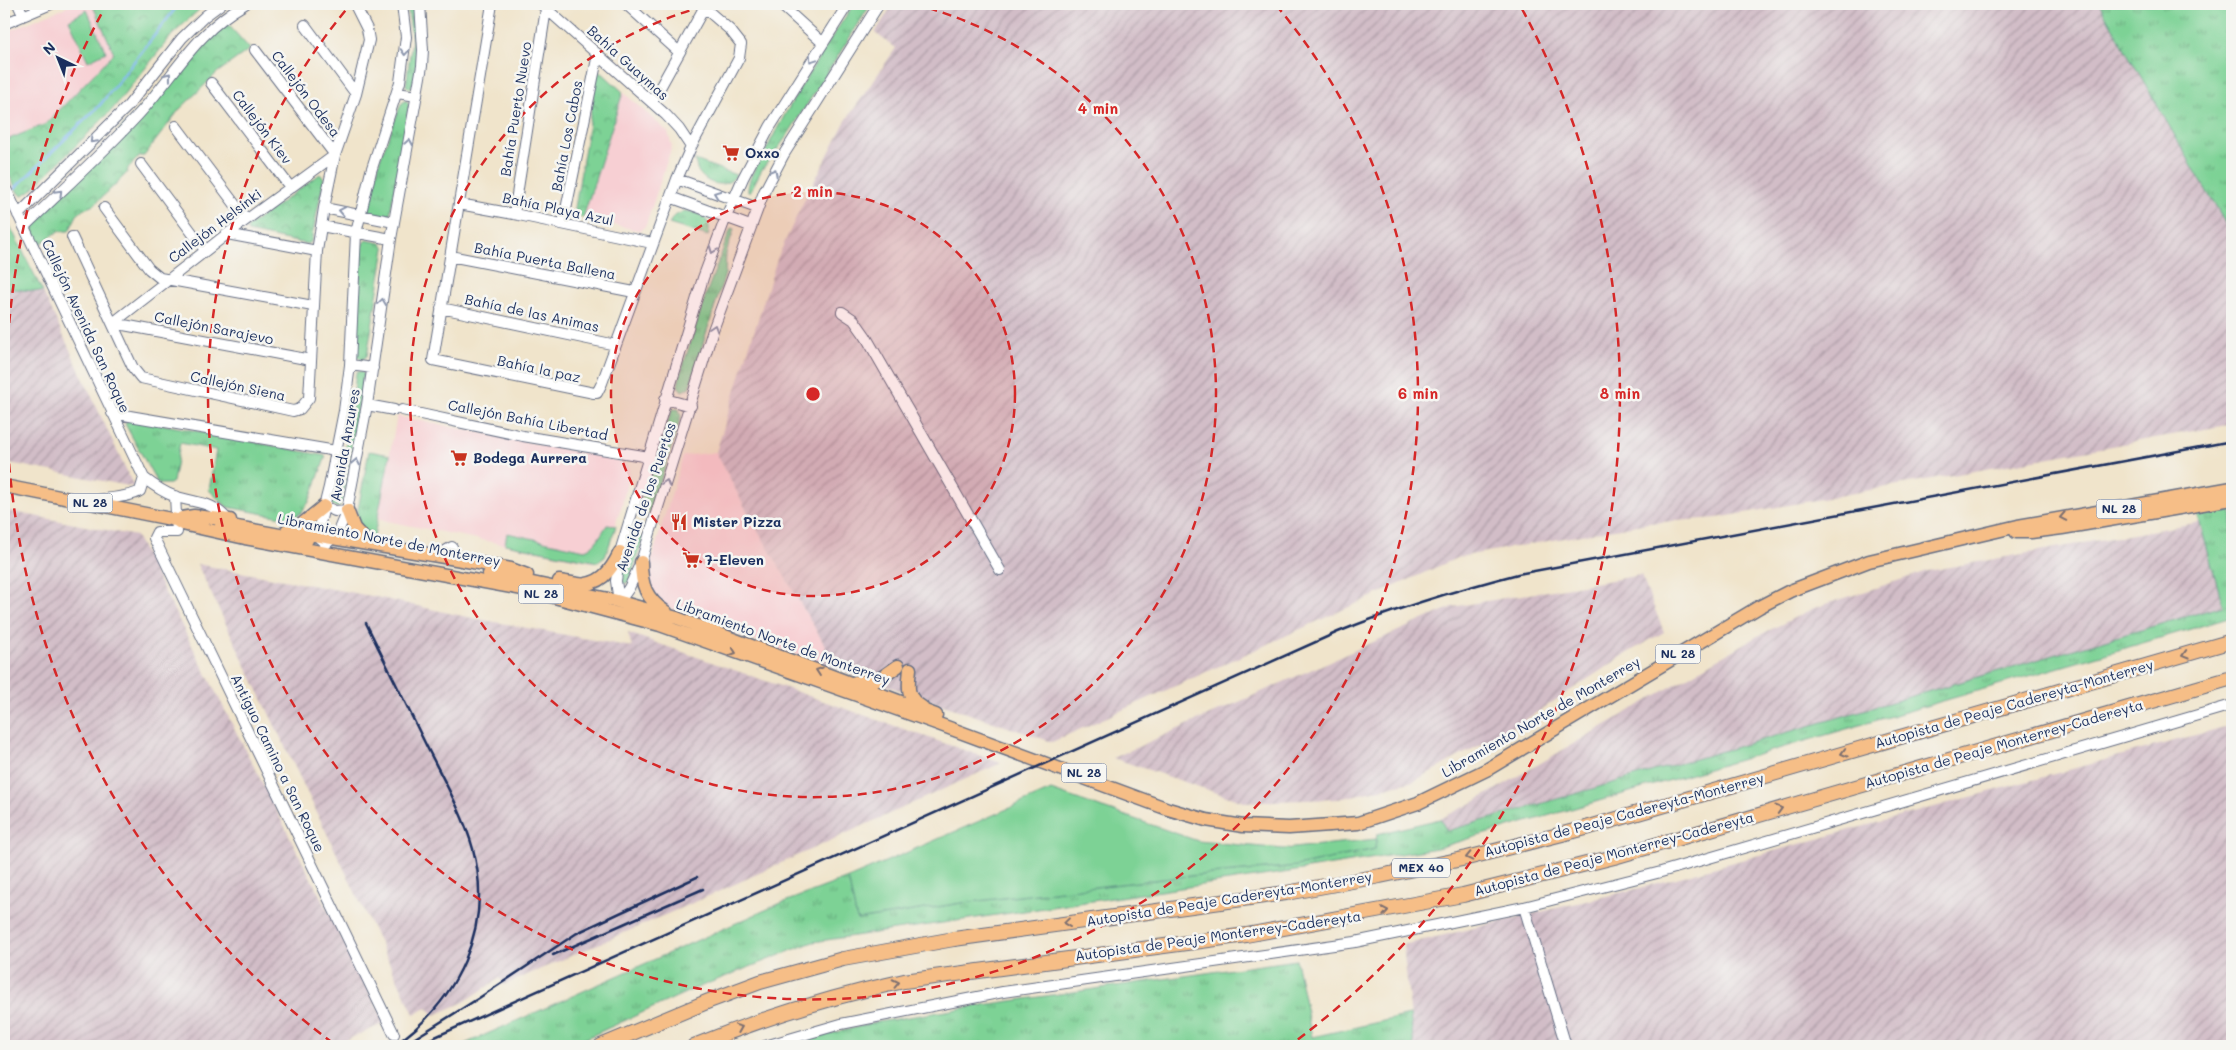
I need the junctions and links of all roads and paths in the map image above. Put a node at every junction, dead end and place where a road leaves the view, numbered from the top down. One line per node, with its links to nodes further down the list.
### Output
1 (18, 4): 15 (street)
2 (51, 4): 15 (street)
3 (221, 4): 27 (street)
4 (402, 4): 23 (street, Avenida Anzures, one-way to 23)
5 (420, 4): 25 (street, Avenida Anzures)
6 (492, 4): 38 (street, Bahía la paz)
7 (626, 4): 20 (street)
8 (780, 4): 18 (street)
9 (848, 4): 18 (street, Avenida de los Puertos)
10 (880, 4): 41 (street, Avenida de los Puertos, one-way to 10)
11 (240, 5): 28 (street, one-way to 11)
12 (355, 5): 24 (street, Callejón Siena)
13 (544, 6): 21 (street, Bahía Guaymas); 42 (street, Bahía Puerto Nuevo)
14 (702, 6): 20 (street); 30 (street, Bahía la paz)
15 (23, 15): 16 (street)
16 (4, 24)
17 (305, 26): 24 (street)
18 (823, 42): 37 (street, Avenida de los Puertos, one-way to 37)
19 (255, 50): 31 (street, Callejón Odesa)
20 (679, 52): 26 (street)
21 (598, 54): 26 (street, Bahía Guaymas); 48 (street, Bahía Los Cabos)
22 (211, 84): 35 (street, Callejón Kiev)
23 (397, 93): 25 (street); 44 (street, Avenida Anzures)
24 (356, 94): 31 (street, Callejón Siena)
25 (417, 96): 47 (street, Avenida Anzures, one-way to 25)
26 (652, 102): 30 (street, Bahía Guaymas)
27 (128, 106): 28 (street); 43 (street, one-way to 43)
28 (138, 114): 51 (street, one-way to 28)
29 (176, 126): 46 (street)
30 (691, 147): 33 (street, Bahía la paz)
31 (335, 155): 35 (street, Callejón Helsinki); 40 (street, Callejón Siena)
32 (141, 164): 57 (street)
33 (677, 179): 36 (street, Bahía la paz); 37 (street, one-way to 33)
34 (4, 186): 43 (street, Callejón Avenida San Roque)
35 (290, 187): 46 (street, Callejón Helsinki)
36 (670, 197): 45 (street); 56 (street, Bahía la paz)
37 (733, 200): 41 (street); 45 (street, Avenida de los Puertos)
38 (459, 204): 42 (street, Bahía Playa Azul); 59 (street, Bahía la paz)
39 (104, 208): 60 (street)
40 (324, 208): 44 (street, one-way to 40); 49 (street, Callejón Siena)
41 (757, 208): 50 (street, Avenida de los Puertos)
42 (514, 214): 48 (street, Bahía Playa Azul)
43 (18, 215): 51 (street, Callejón Avenida San Roque)
44 (360, 215): 47 (street); 52 (street, Avenida Anzures)
45 (726, 217): 50 (street); 70 (street, Avenida de los Puertos, one-way to 70)
46 (246, 219): 53 (street, Callejón Helsinki)
47 (394, 222): 55 (street, Avenida Anzures)
48 (564, 224): 56 (street, Bahía Playa Azul)
49 (321, 226): 52 (street); 58 (street, Callejón Siena)
50 (750, 226): 72 (street, Avenida de los Puertos, one-way to 50)
51 (24, 227): 73 (street, Callejón Avenida San Roque)
52 (356, 233): 55 (street); 68 (street, Avenida Anzures)
53 (226, 234): 57 (street, Callejón Helsinki); 58 (street)
54 (72, 237): 65 (street, Callejón Siena)
55 (391, 239): 69 (street, Avenida Anzures, one-way to 55)
56 (652, 243): 61 (street, Bahía la paz)
57 (205, 250): 60 (street, Callejón Helsinki)
58 (317, 252): 62 (street, Callejón Siena)
59 (450, 256): 61 (street, Bahía Puerta Ballena); 63 (street, Bahía la paz)
60 (166, 280): 62 (street); 65 (street, Callejón Helsinki)
61 (634, 292): 66 (street, Bahía la paz)
62 (313, 306): 67 (street, Callejón Siena)
63 (441, 308): 66 (street, Bahía de las Animas); 66 (street, Bahía la paz)
64 (842, 312): 97 (street)
65 (113, 323): 67 (street, Callejón Sarajevo); 67 (street, Callejón Siena)
66 (616, 345)
67 (311, 360)
68 (350, 366): 69 (street); 74 (street, Avenida Anzures)
69 (373, 368): 71 (street, Avenida Anzures)
70 (665, 400): 72 (street); 75 (street, Avenida de los Puertos)
71 (367, 405): 75 (street, Callejón Bahía Libertad); 84 (street, Avenida Anzures, one-way to 71)
72 (691, 406): 94 (street, Avenida de los Puertos, one-way to 72)
73 (112, 413): 74 (street); 76 (street, Callejón Avenida San Roque)
74 (336, 451): 83 (street, Avenida Anzures)
75 (649, 457): 93 (street, Avenida de los Puertos)
76 (144, 478): 79 (street); 82 (street)
77 (4, 486): 82 (main road, Libramiento Norte de Monterrey / NL 28)
78 (2232, 488): 81 (main road, Libramiento Norte de Monterrey / NL 28)
79 (175, 496): 85 (street); 86 (street)
80 (2232, 497): 81 (main road); 87 (main road, Libramiento Norte de Monterrey / NL 28)
81 (2161, 501): 87 (main road); 89 (main road, Libramiento Norte de Monterrey / NL 28, one-way to 89)
82 (85, 502): 85 (main road, Libramiento Norte de Monterrey / NL 28)
83 (324, 506): 84 (street); 88 (main road); 91 (street, Avenida Anzures)
84 (347, 510): 91 (street, Avenida Anzures); 92 (main road)
85 (179, 519): 86 (main road); 90 (main road, Libramiento Norte de Monterrey / NL 28); 91 (main road, Libramiento Norte de Monterrey / NL 28); 110 (street, Antiguo Camino a San Roque)
86 (228, 520): 88 (main road)
87 (2086, 524): 89 (main road, Libramiento Norte de Monterrey / NL 28)
88 (286, 530): 91 (main road)
89 (2006, 530): 108 (main road, Libramiento Norte de Monterrey / NL 28)
90 (245, 538): 91 (main road); 95 (main road, Libramiento Norte de Monterrey / NL 28)
91 (326, 539): 92 (main road); 95 (main road); 98 (main road, Libramiento Norte de Monterrey / NL 28)
92 (368, 543): 96 (main road)
93 (620, 552): 99 (main road); 100 (street, Avenida de los Puertos)
94 (641, 562): 100 (street, Avenida de los Puertos); 101 (main road)
95 (400, 565): 98 (main road, Libramiento Norte de Monterrey / NL 28)
96 (490, 565): 98 (main road); 99 (main road)
97 (1000, 570)
98 (526, 584): 99 (main road); 100 (main road); 103 (main road, Libramiento Norte de Monterrey / NL 28)
99 (584, 584)
100 (620, 602): 101 (main road, Libramiento Norte de Monterrey / NL 28); 103 (main road)
101 (677, 618): 105 (main road, Libramiento Norte de Monterrey / NL 28, one-way to 101)
102 (2232, 641): 111 (highway, Autopista de Peaje Cadereyta-Monterrey / MEX 40, one-way to 111)
103 (715, 646): 108 (main road, Libramiento Norte de Monterrey / NL 28, one-way to 108)
104 (2232, 678): 112 (highway, Autopista de Peaje Monterrey-Cadereyta / MEX 40, one-way to 104)
105 (847, 681): 107 (main road, Libramiento Norte de Monterrey / NL 28); 107 (main road)
106 (2232, 705): 109 (street)
107 (932, 713): 108 (main road, Libramiento Norte de Monterrey / NL 28)
108 (1366, 819)
109 (1524, 907): 113 (street); 114 (street)
110 (394, 1034)
111 (601, 1046)
112 (694, 1046)
113 (765, 1046)
114 (1566, 1046)

